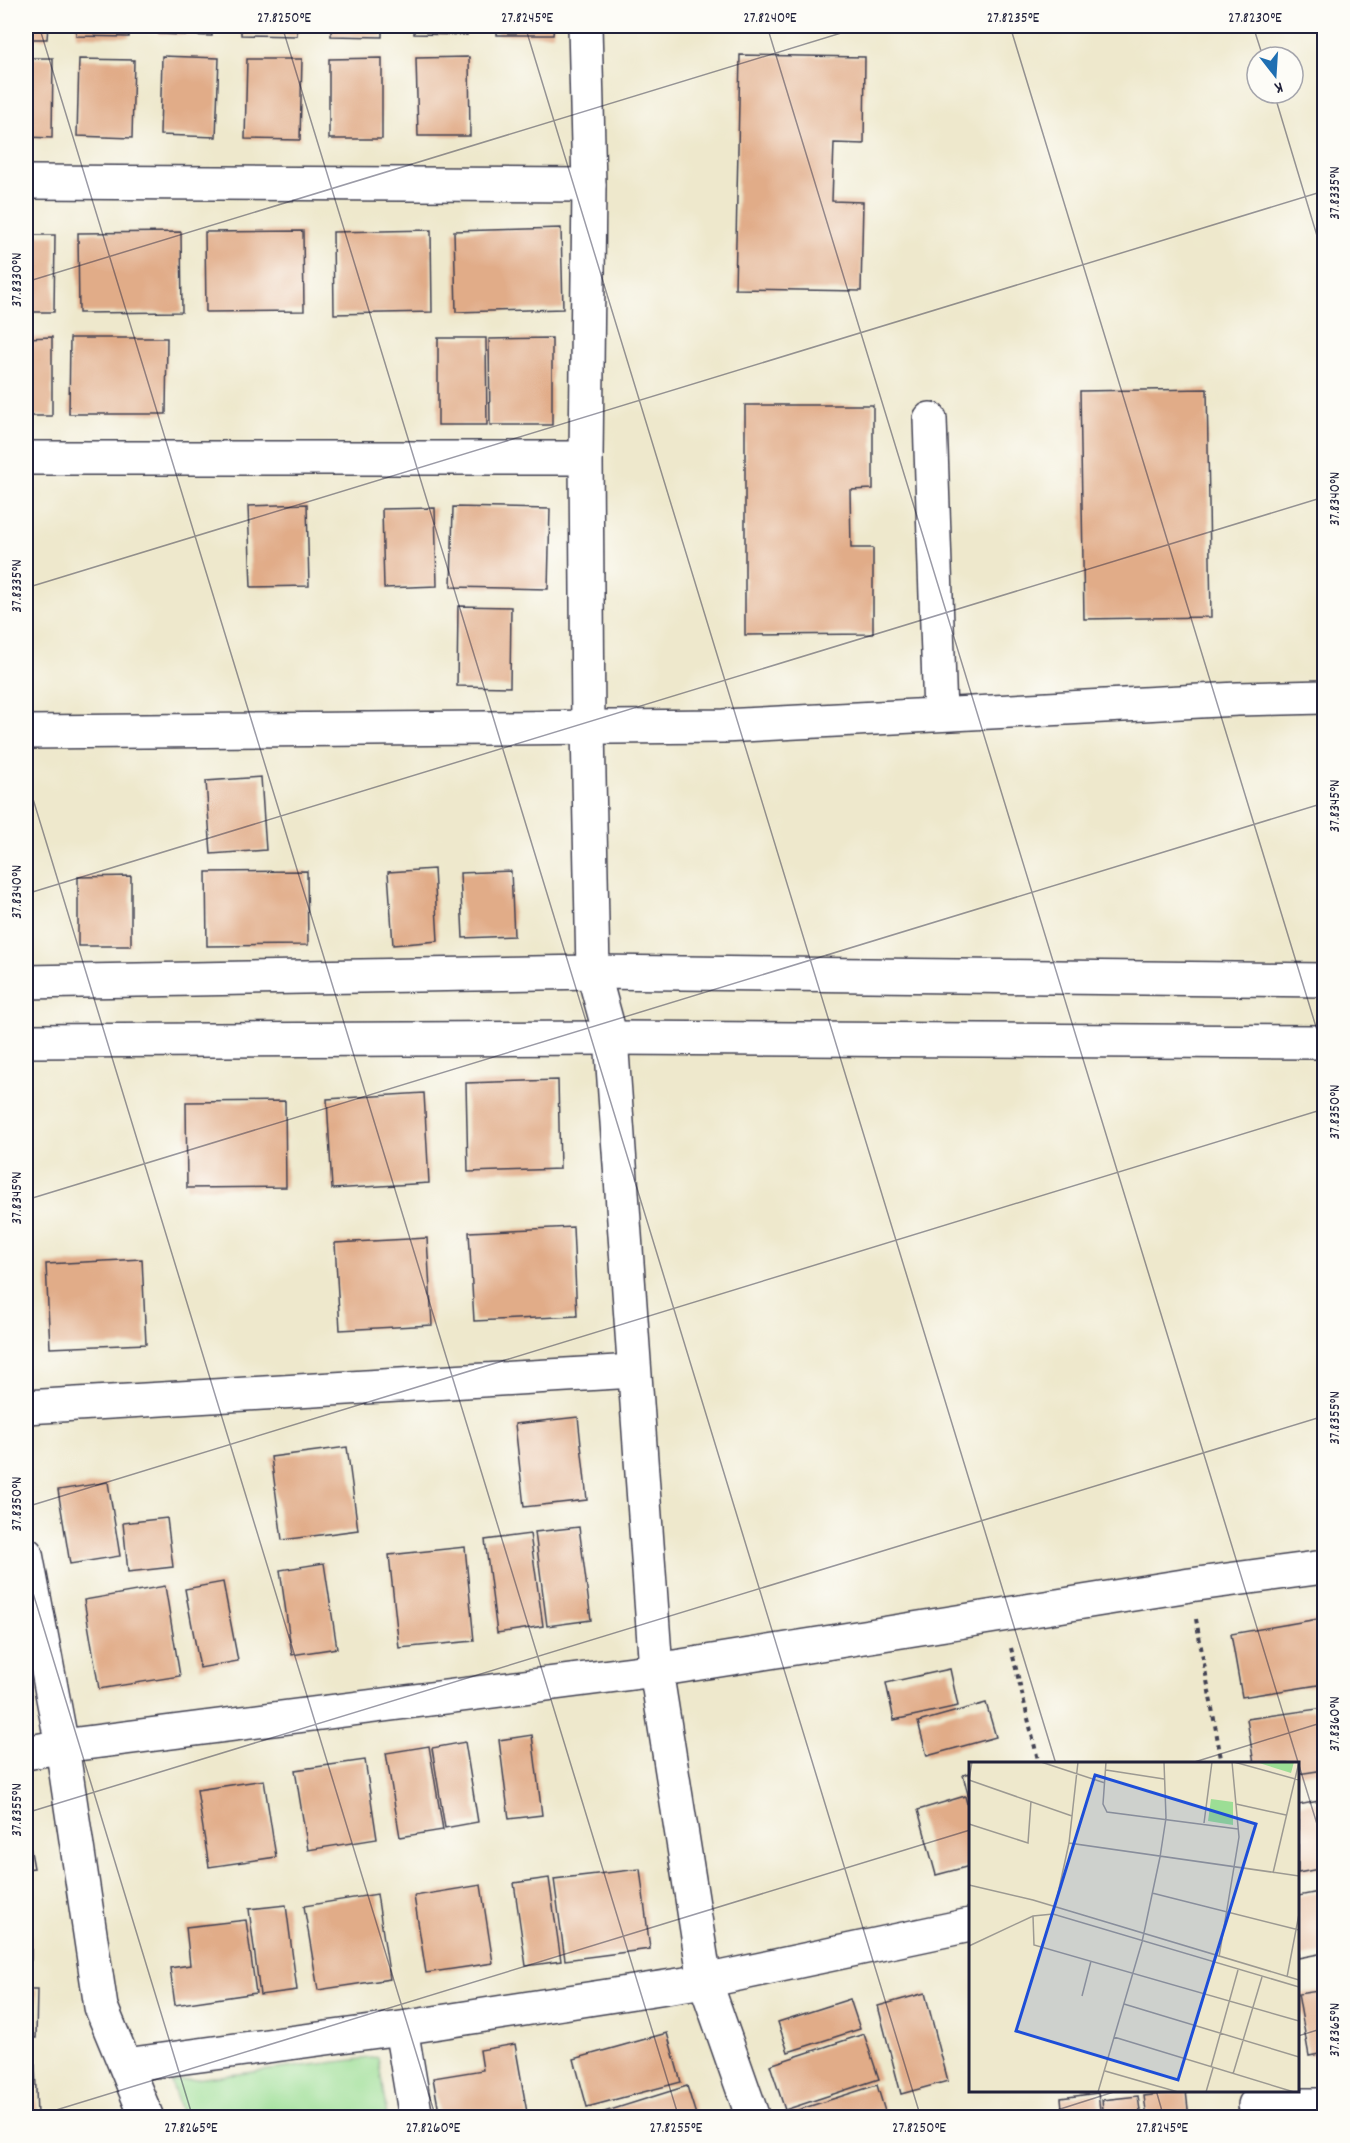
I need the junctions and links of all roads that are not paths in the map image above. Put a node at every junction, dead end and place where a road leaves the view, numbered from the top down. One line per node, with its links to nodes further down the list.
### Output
1 (585, 26): 3 (street)
2 (26, 182): 3 (street)
3 (589, 185): 6 (street)
4 (930, 419): 8 (street)
5 (26, 458): 6 (street)
6 (586, 458): 9 (street)
7 (1324, 697): 8 (street)
8 (940, 714): 9 (street)
9 (588, 728): 10 (street); 11 (street)
10 (26, 732)
11 (593, 972): 12 (street); 13 (street); 14 (street)
12 (1324, 980)
13 (26, 982)
14 (611, 1038): 15 (street); 16 (street); 17 (street)
15 (26, 1041)
16 (1324, 1042)
17 (634, 1371): 18 (street); 21 (street)
18 (26, 1407)
19 (26, 1554): 22 (street)
20 (1324, 1567): 21 (street)
21 (656, 1670): 22 (street); 25 (street)
22 (62, 1746): 23 (street); 27 (street)
23 (26, 1753)
24 (969, 1925): 25 (street)
25 (705, 1981): 26 (street); 32 (street)
26 (401, 2028): 27 (street); 31 (street)
27 (125, 2065): 30 (street)
28 (1255, 2104): 29 (street)
29 (1324, 2105)
30 (147, 2118)
31 (416, 2118)
32 (753, 2118)

